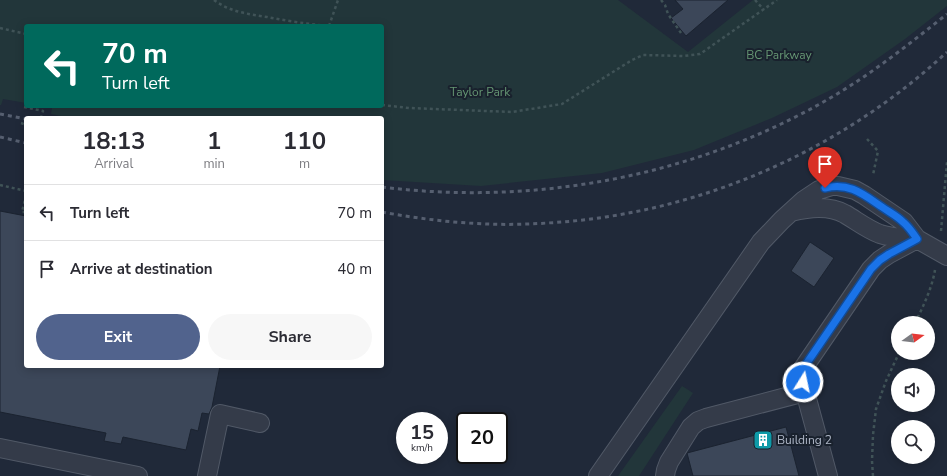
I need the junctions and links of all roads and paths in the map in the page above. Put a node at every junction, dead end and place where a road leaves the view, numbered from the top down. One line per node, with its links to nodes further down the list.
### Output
1 (214, 0): 6 (path)
2 (338, 0): 9 (path)
3 (661, 0): 11 (path)
4 (755, 0): 7 (path)
5 (777, 0): 7 (path)
6 (218, 1): 8 (path)
7 (764, 10): 13 (path)
8 (310, 24)
9 (330, 24)
10 (0, 28): 12 (path)
11 (681, 33)
12 (24, 34)
13 (384, 105)
14 (29, 108): 15 (path)
15 (42, 116)
16 (21, 123): 17 (path)
17 (24, 124)
18 (867, 139): 19 (path)
19 (873, 175)
20 (0, 185): 21 (path)
21 (24, 190)
22 (24, 204): 23 (path)
23 (24, 212)
24 (790, 212): 25 (lane); 25 (lane); 33 (lane)
25 (917, 239): 26 (lane); 28 (lane)
26 (947, 256)
27 (896, 360): 36 (path)
28 (805, 392): 34 (lane); 35 (lane)
29 (260, 423): 32 (lane)
30 (0, 448): 31 (lane)
31 (138, 476)
32 (207, 476)
33 (598, 476)
34 (665, 476)
35 (828, 476)
36 (873, 476)

